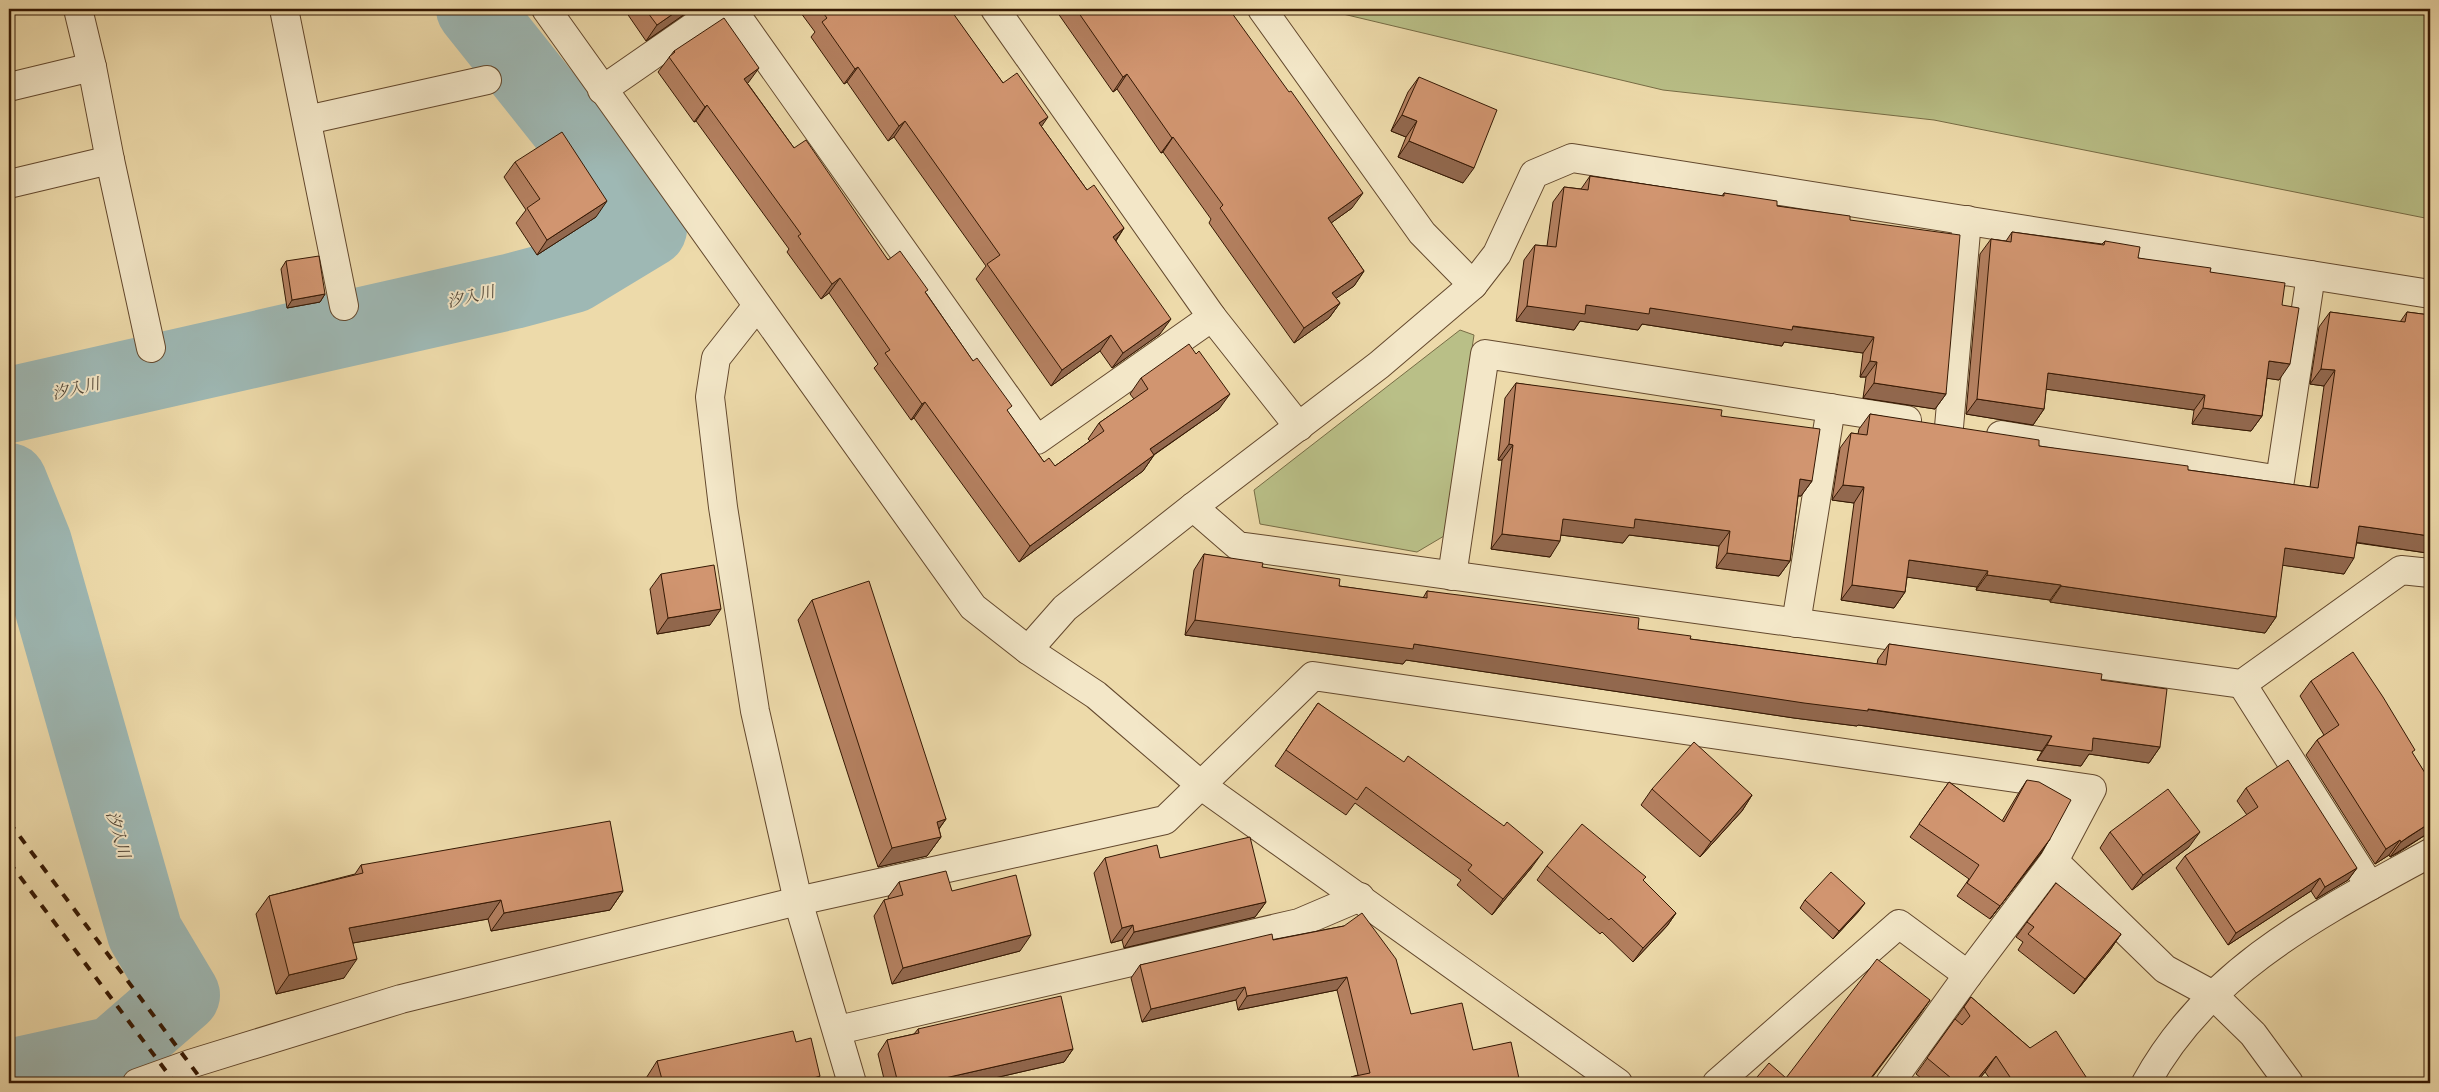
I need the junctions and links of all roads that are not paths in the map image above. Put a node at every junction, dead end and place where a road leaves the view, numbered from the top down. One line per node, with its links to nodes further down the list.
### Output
1 (78, 9): 8 (street)
2 (284, 9): 12 (street)
3 (546, 9): 11 (street)
4 (720, 9): 11 (street)
5 (732, 9): 21 (street)
6 (995, 9): 21 (street)
7 (1262, 9): 17 (street)
8 (92, 67): 10 (street); 13 (street)
9 (487, 80): 12 (street)
10 (9, 87)
11 (602, 90): 20 (street)
12 (308, 120): 19 (street)
13 (110, 160): 14 (street); 22 (street)
14 (9, 184)
15 (1967, 220): 16 (street); 17 (street); 25 (street)
16 (2311, 275): 18 (street); 25 (street)
17 (1473, 286): 24 (street)
18 (2430, 294)
19 (344, 306)
20 (757, 306): 30 (street); 37 (street)
21 (1212, 317): 24 (street)
22 (151, 348)
23 (1831, 408): 25 (street); 28 (street); 29 (street)
24 (1299, 427): 26 (street)
25 (1948, 427)
26 (1193, 507): 28 (street); 30 (street)
27 (2430, 573): 31 (street)
28 (1452, 576): 29 (street)
29 (1796, 623): 31 (street)
30 (1028, 650): 32 (street)
31 (2242, 684): 35 (street)
32 (1202, 786): 34 (street); 36 (street); 37 (street)
33 (2430, 853): 35 (street)
34 (2054, 862): 38 (street); 39 (street)
35 (2370, 886): 39 (street)
36 (1360, 897): 40 (street); 41 (street)
37 (798, 901): 40 (street); 42 (street)
38 (1968, 974): 44 (street); 45 (street)
39 (2213, 995): 46 (street); 47 (street)
40 (838, 1030): 43 (street)
41 (1610, 1082)
42 (137, 1083)
43 (852, 1083)
44 (1717, 1083)
45 (1890, 1083)
46 (2146, 1083)
47 (2289, 1083)

